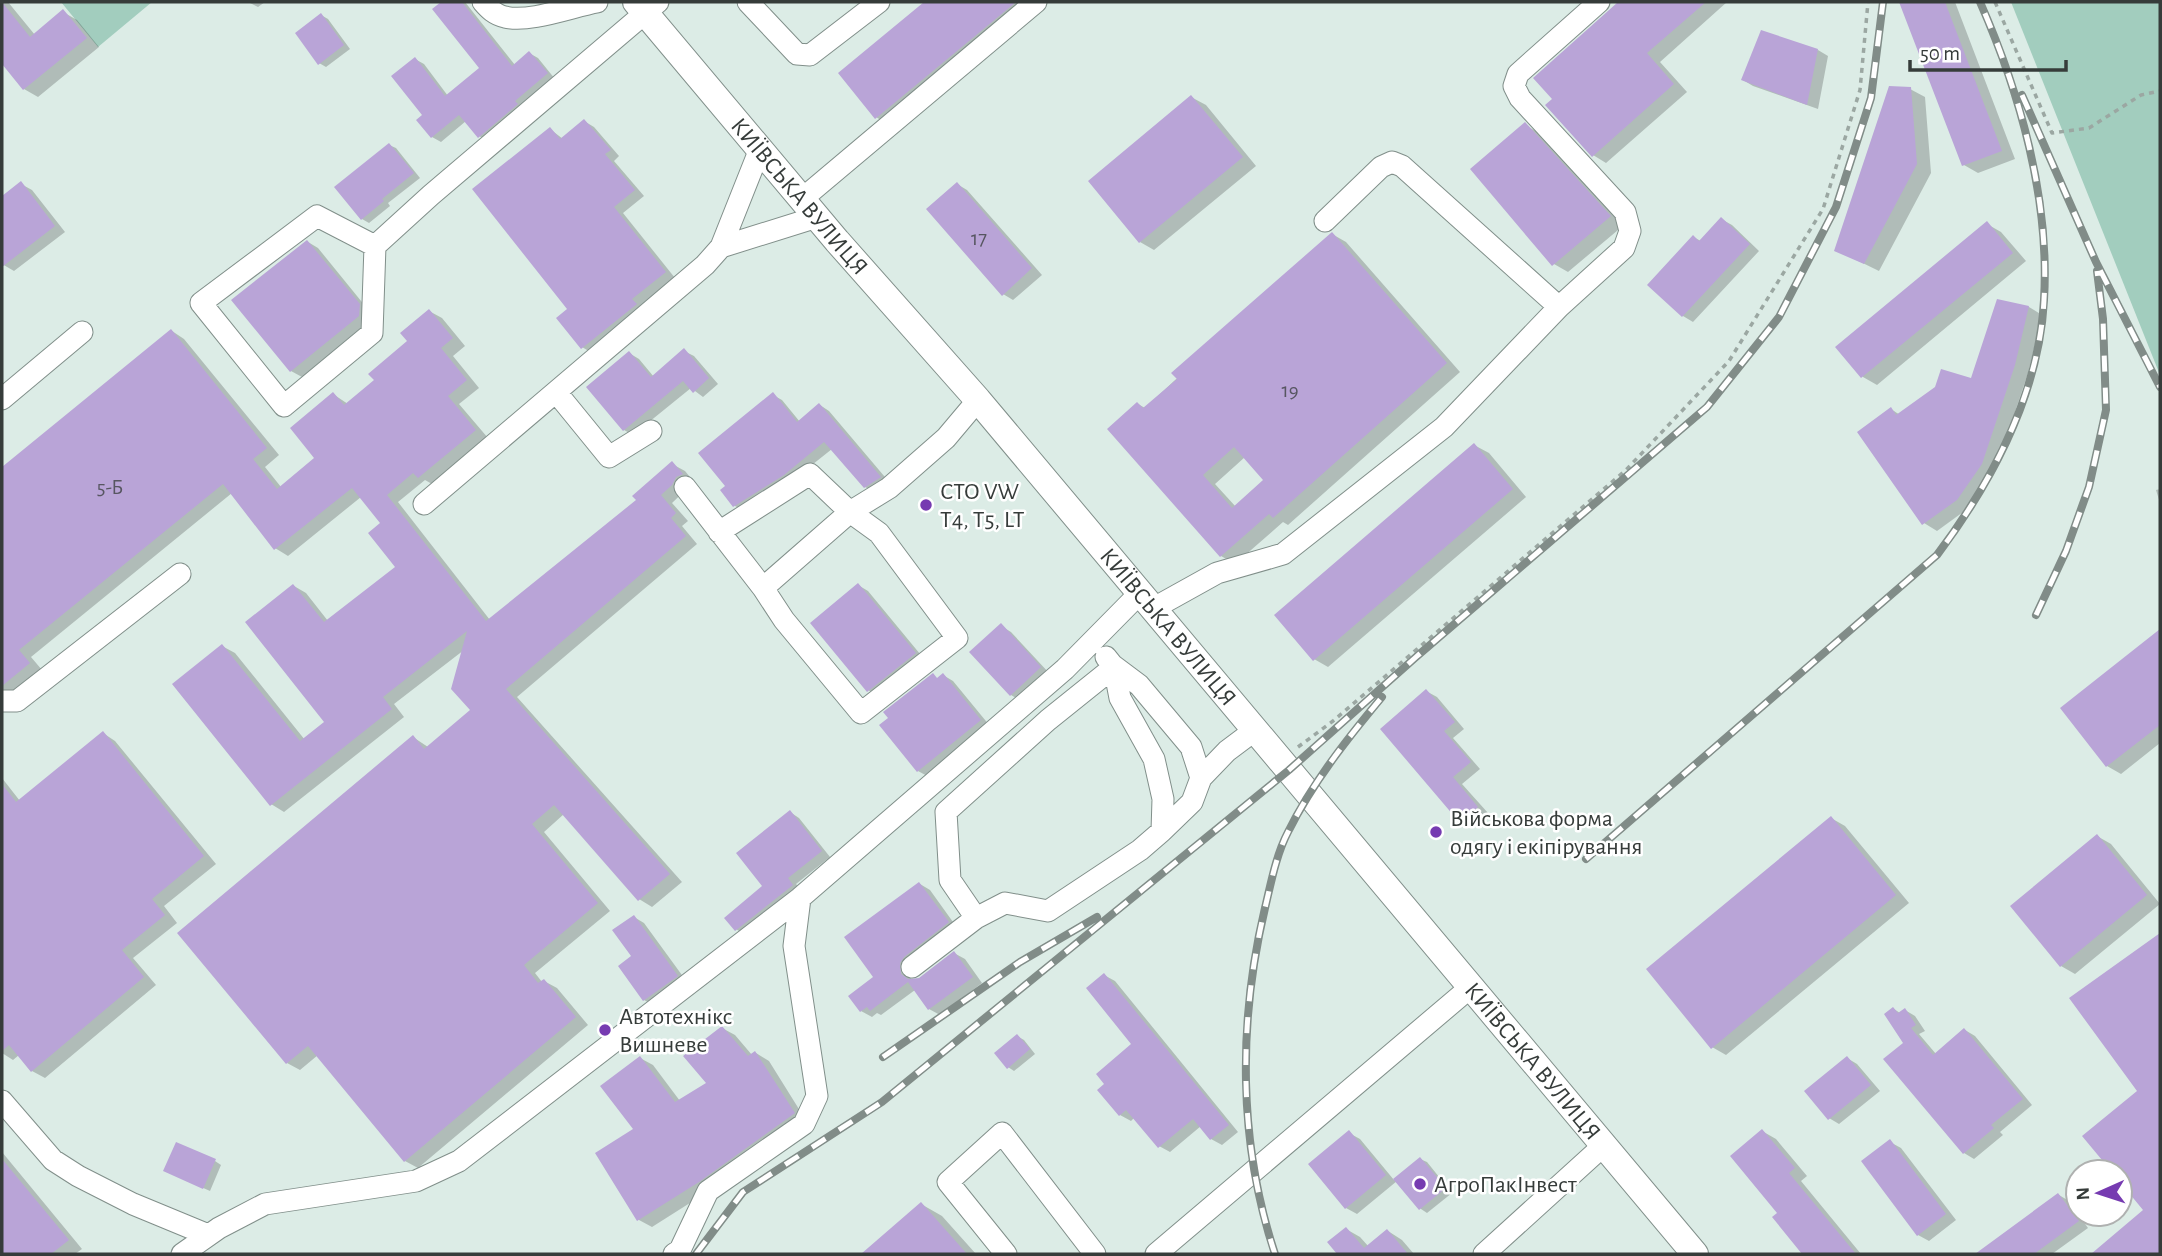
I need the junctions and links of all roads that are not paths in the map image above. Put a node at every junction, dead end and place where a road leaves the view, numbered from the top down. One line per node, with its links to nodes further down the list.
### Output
1 (483, 2): 2 (lane)
2 (597, 2)
3 (748, 2): 4 (lane)
4 (879, 2)
5 (1036, 2): 9 (lane)
6 (1599, 2): 13 (lane)
7 (647, 6): 8 (main road, КИЇВСЬКА ВУЛИЦЯ); 11 (lane)
8 (760, 149): 9 (main road, КИЇВСЬКА ВУЛИЦЯ); 12 (lane)
9 (809, 208): 12 (lane); 17 (main road, КИЇВСЬКА ВУЛИЦЯ)
10 (1325, 221): 13 (lane)
11 (375, 246): 11 (lane)
12 (721, 247): 15 (lane)
13 (1559, 307): 25 (lane)
14 (82, 332): 16 (lane)
15 (556, 392): 18 (lane); 20 (lane)
16 (2, 399)
17 (978, 400): 21 (lane); 25 (main road, КИЇВСЬКА ВУЛИЦЯ)
18 (651, 431)
19 (685, 487): 22 (lane)
20 (424, 504)
21 (850, 512): 22 (lane); 24 (lane); 24 (lane)
22 (719, 532): 24 (lane)
23 (180, 575): 28 (lane)
24 (763, 588)
25 (1147, 600): 26 (lane); 29 (main road, КИЇВСЬКА ВУЛИЦЯ)
26 (1096, 638): 27 (lane); 32 (lane)
27 (1114, 667): 30 (lane); 31 (lane); 33 (lane)
28 (2, 701)
29 (1255, 730): 30 (lane); 35 (main road, КИЇВСЬКА ВУЛИЦЯ)
30 (1201, 778): 31 (lane)
31 (1162, 831): 33 (lane)
32 (800, 898): 38 (lane); 40 (lane)
33 (976, 918): 34 (lane)
34 (912, 967)
35 (1472, 986): 37 (main road, КИЇВСЬКА ВУЛИЦЯ); 43 (lane)
36 (2, 1101): 38 (lane)
37 (1604, 1146): 44 (lane); 45 (main road, КИЇВСЬКА ВУЛИЦЯ)
38 (208, 1235): 39 (lane)
39 (182, 1254)
40 (674, 1254)
41 (1006, 1254): 42 (lane)
42 (1096, 1254)
43 (1156, 1254)
44 (1483, 1254)
45 (1695, 1254)

